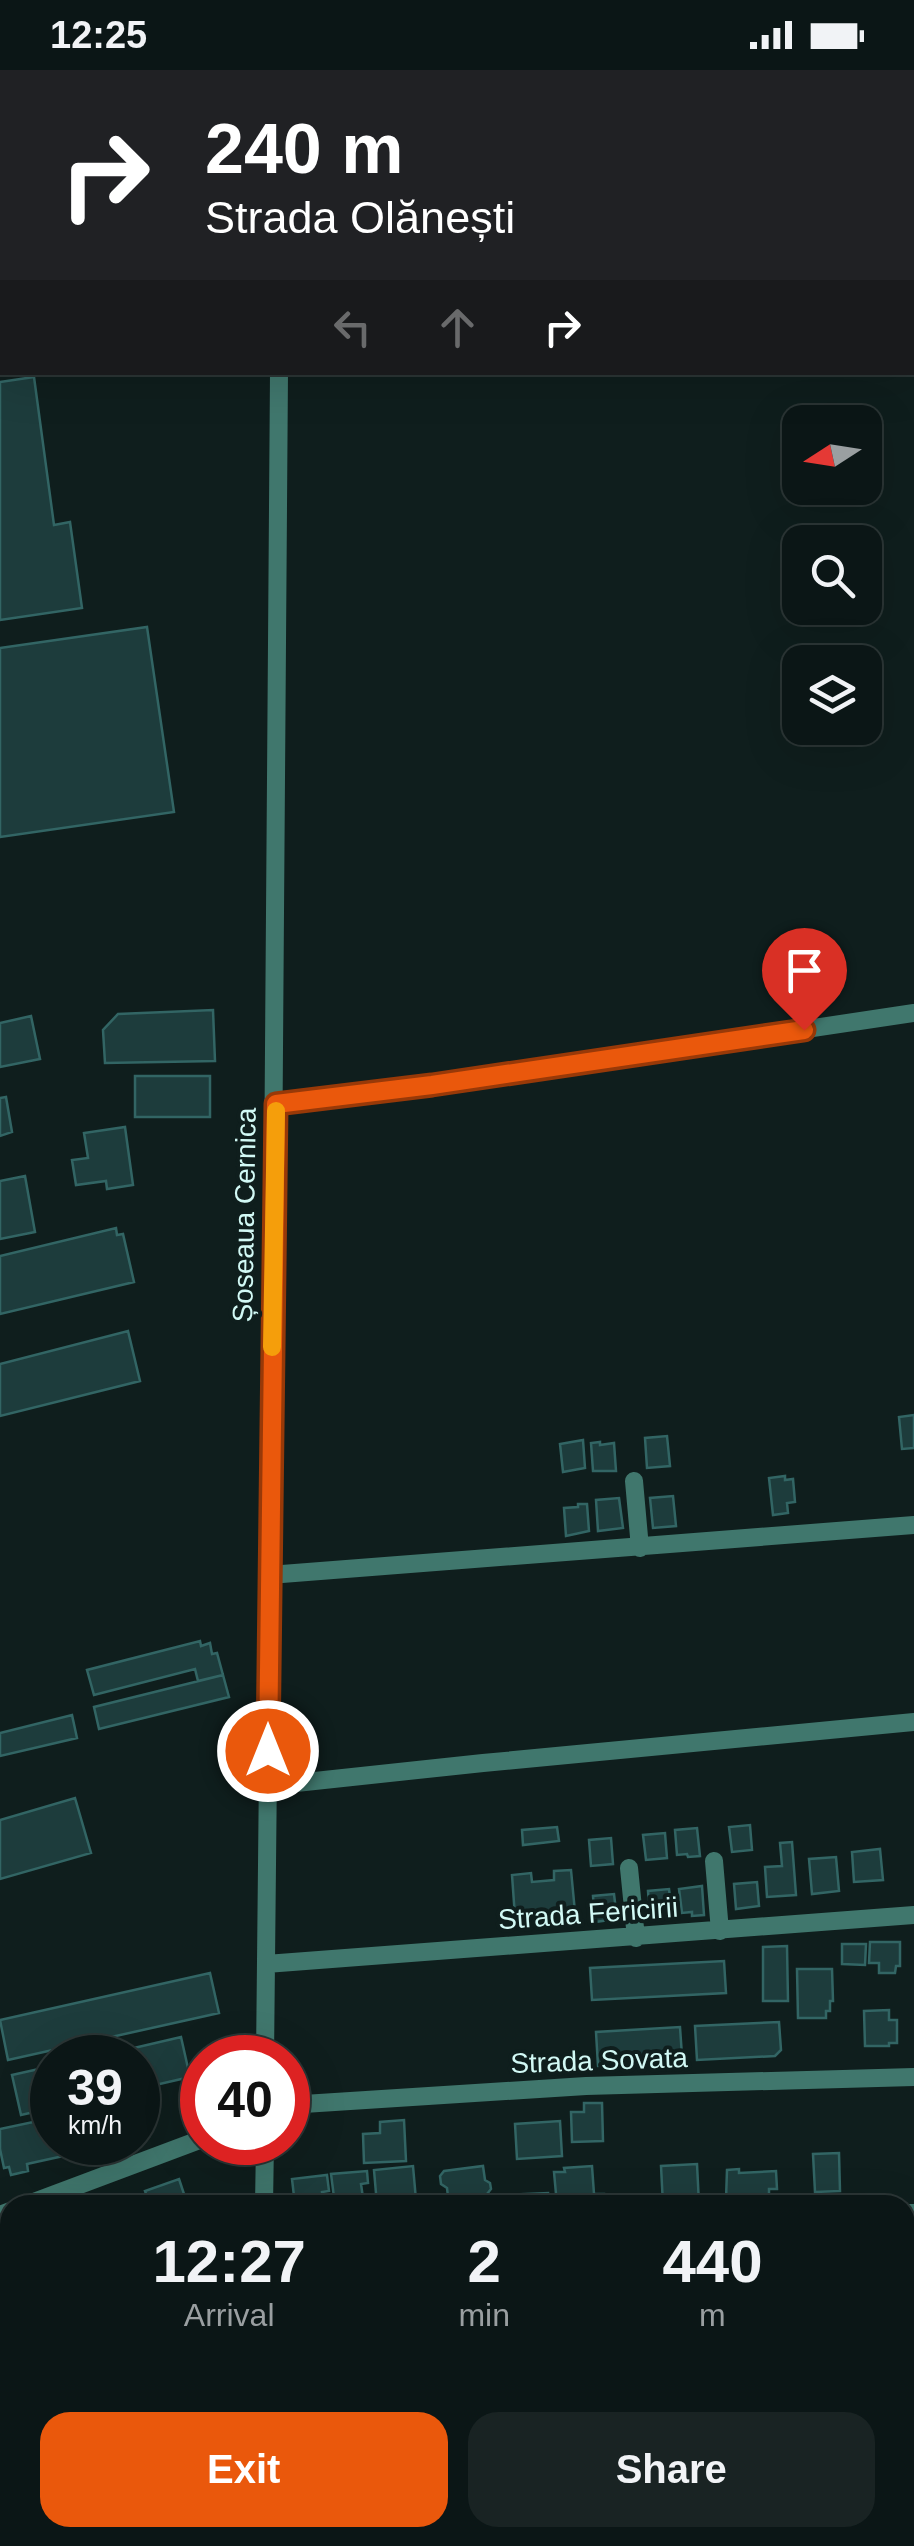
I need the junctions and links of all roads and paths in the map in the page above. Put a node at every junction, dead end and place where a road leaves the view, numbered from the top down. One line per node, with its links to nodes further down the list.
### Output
1 (279, 375): 3 (street, Șoseaua Cernica)
2 (914, 1013): 3 (street)
3 (276, 1104): 7 (street, Șoseaua Cernica)
4 (634, 1480): 6 (street)
5 (914, 1525): 6 (street)
6 (640, 1548): 7 (street)
7 (269, 1575): 9 (street, Șoseaua Cernica)
8 (914, 1722): 9 (street)
9 (268, 1786): 15 (street, Șoseaua Cernica)
10 (714, 1861): 13 (street)
11 (630, 1868): 14 (street)
12 (914, 1915): 13 (street, Strada Fericirii)
13 (720, 1930): 14 (street, Strada Fericirii)
14 (636, 1938): 15 (street, Strada Fericirii)
15 (266, 1964): 16 (street, Șoseaua Cernica)
16 (266, 2035)
17 (914, 2076): 18 (street, Strada Sovata)
18 (310, 2104)
19 (180, 2147): 21 (street)
20 (265, 2165): 22 (street)
21 (53, 2195)
22 (264, 2195)

